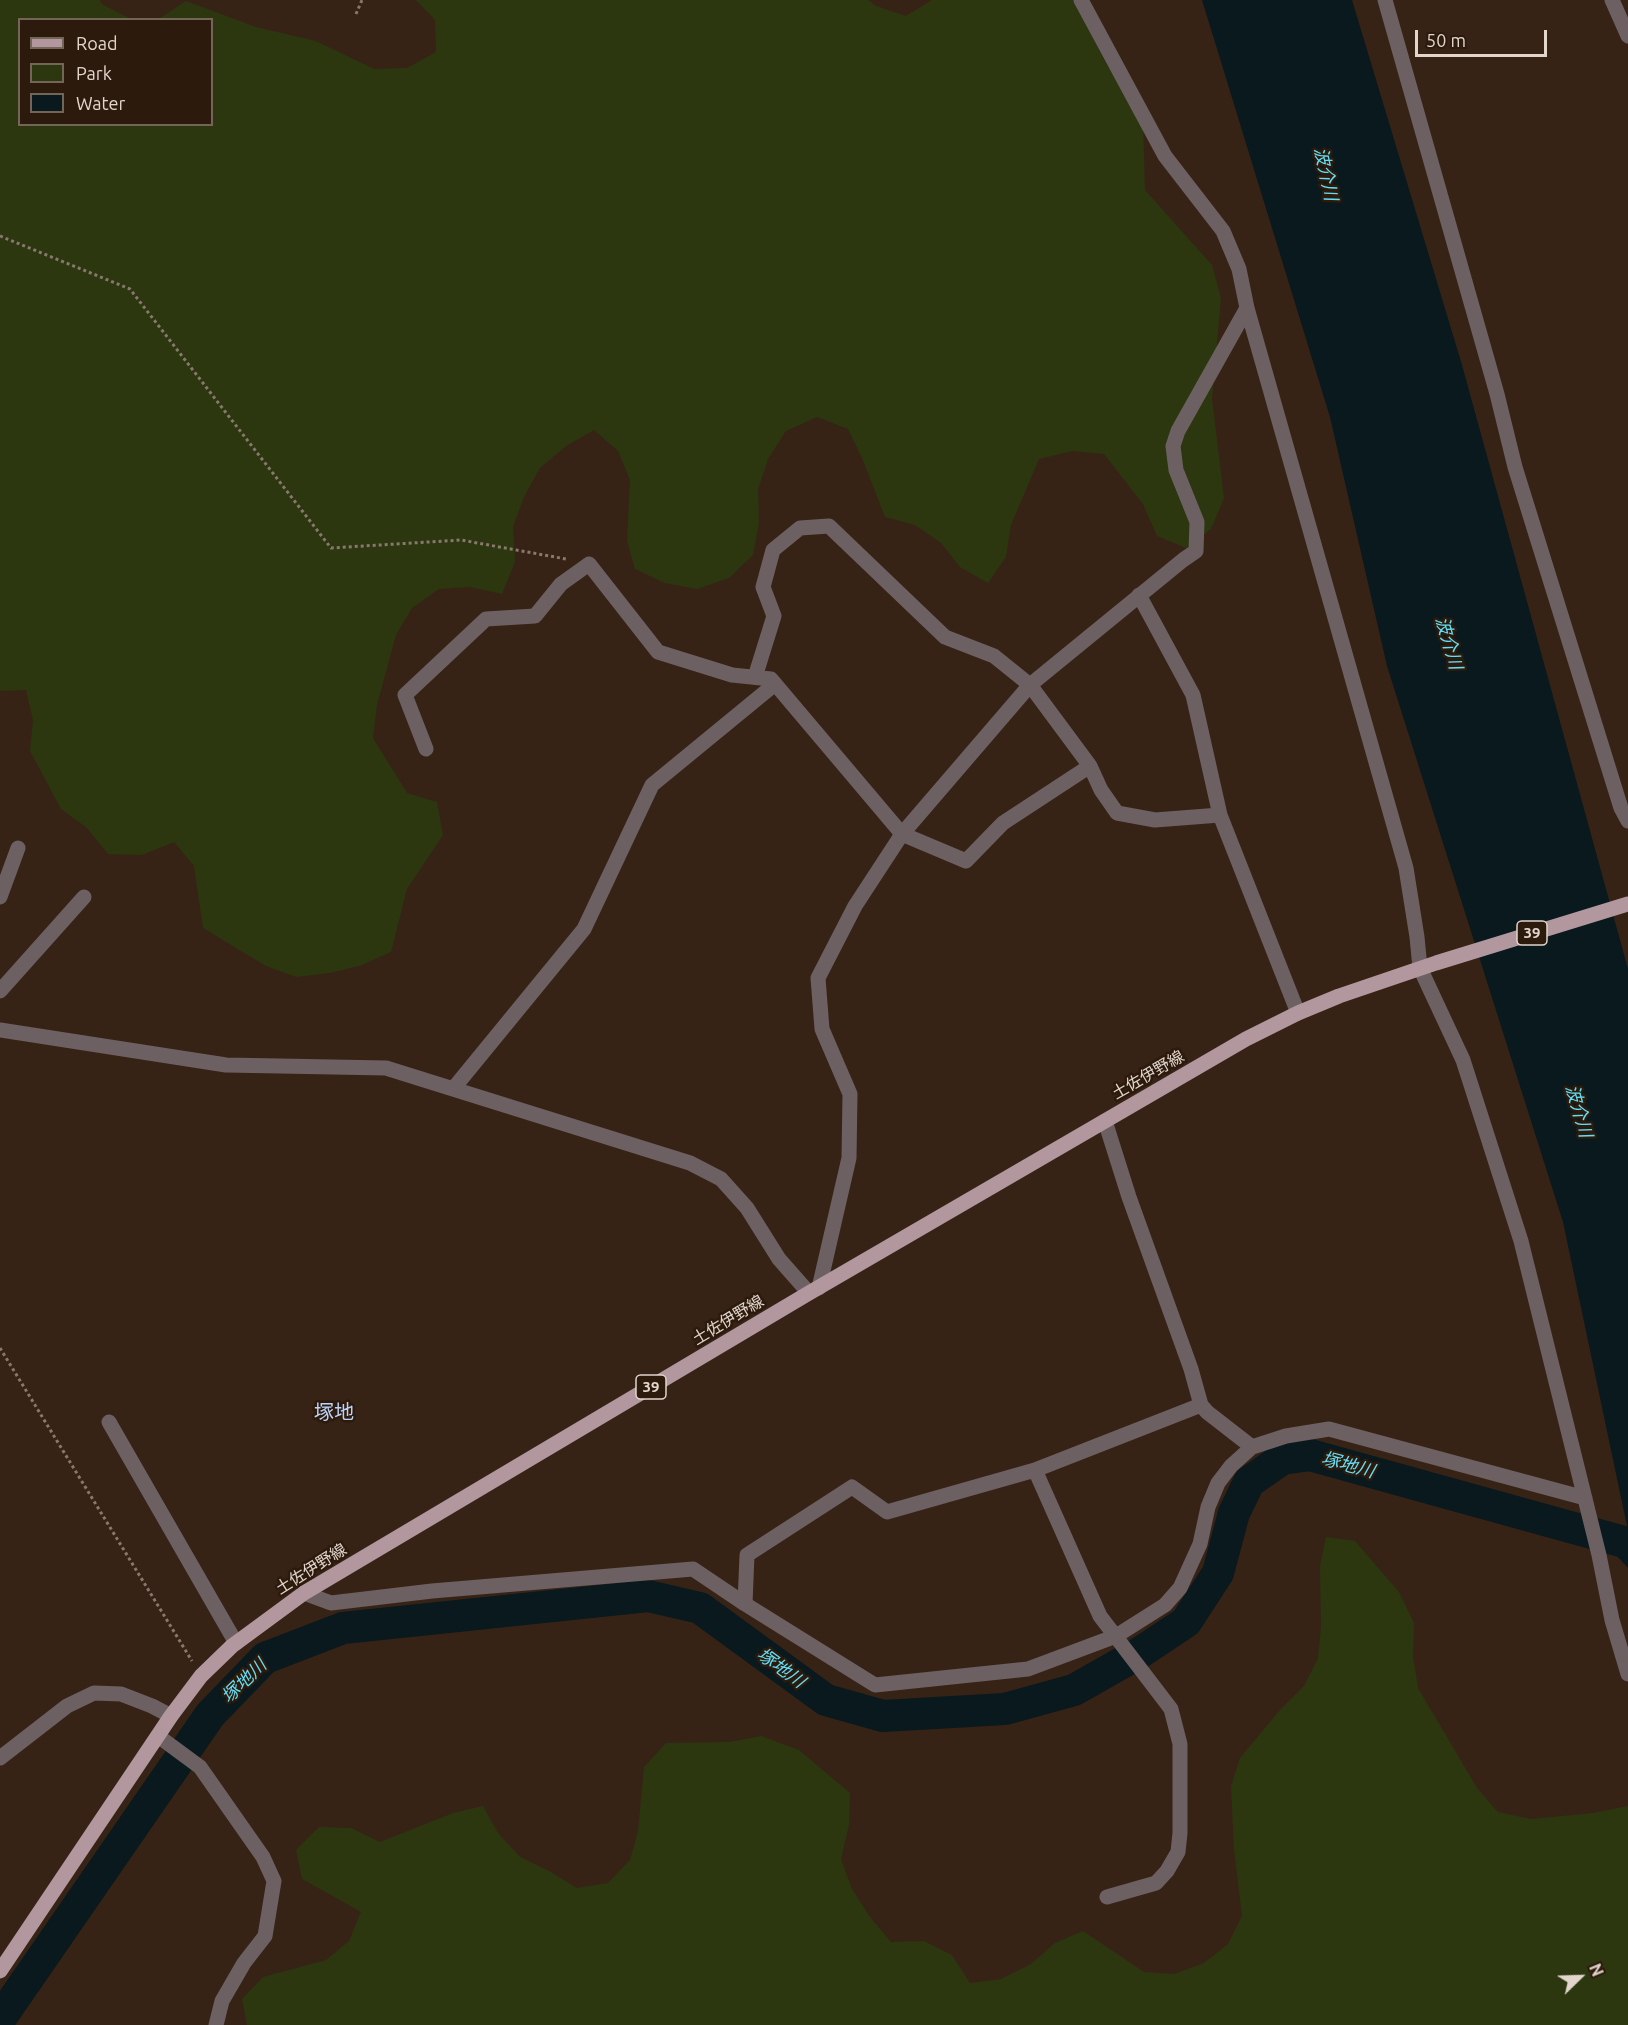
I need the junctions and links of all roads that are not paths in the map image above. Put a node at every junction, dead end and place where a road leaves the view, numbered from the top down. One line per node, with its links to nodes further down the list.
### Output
1 (1081, 0): 5 (street)
2 (1385, 0): 13 (street)
3 (1612, 0): 4 (street)
4 (1628, 36)
5 (1247, 309): 6 (street); 19 (street)
6 (1139, 595): 9 (street); 12 (street)
7 (755, 678): 8 (street); 9 (street); 10 (street)
8 (775, 684): 14 (street); 23 (street)
9 (1030, 685): 11 (street); 14 (street)
10 (426, 749)
11 (1090, 766): 12 (street); 14 (street)
12 (1220, 815): 21 (street)
13 (1628, 821)
14 (902, 834): 25 (street)
15 (18, 848): 16 (street)
16 (0, 897)
17 (84, 897): 20 (street)
18 (1628, 904): 19 (main road, 土佐伊野線 / 39)
19 (1420, 968): 21 (main road, 土佐伊野線 / 39); 30 (street)
20 (0, 991)
21 (1298, 1013): 24 (main road, 土佐伊野線 / 39)
22 (0, 1030): 23 (street)
23 (453, 1089): 25 (street)
24 (1105, 1121): 25 (main road, 土佐伊野線 / 39); 26 (street)
25 (814, 1290): 31 (main road, 土佐伊野線 / 39)
26 (1201, 1405): 28 (street); 29 (street)
27 (110, 1422): 34 (street)
28 (1252, 1447): 30 (street); 33 (street)
29 (1035, 1470): 32 (street); 33 (street)
30 (1586, 1504): 35 (street)
31 (304, 1593): 32 (street); 34 (main road, 土佐伊野線 / 39)
32 (746, 1604): 33 (street)
33 (1116, 1636): 39 (street)
34 (236, 1643): 36 (main road, 土佐伊野線 / 39)
35 (1628, 1674)
36 (171, 1716): 37 (main road, 土佐伊野線 / 39); 38 (street)
37 (158, 1736): 40 (main road, 土佐伊野線 / 39); 41 (street)
38 (0, 1758)
39 (1107, 1897)
40 (0, 1971)
41 (216, 2025)

